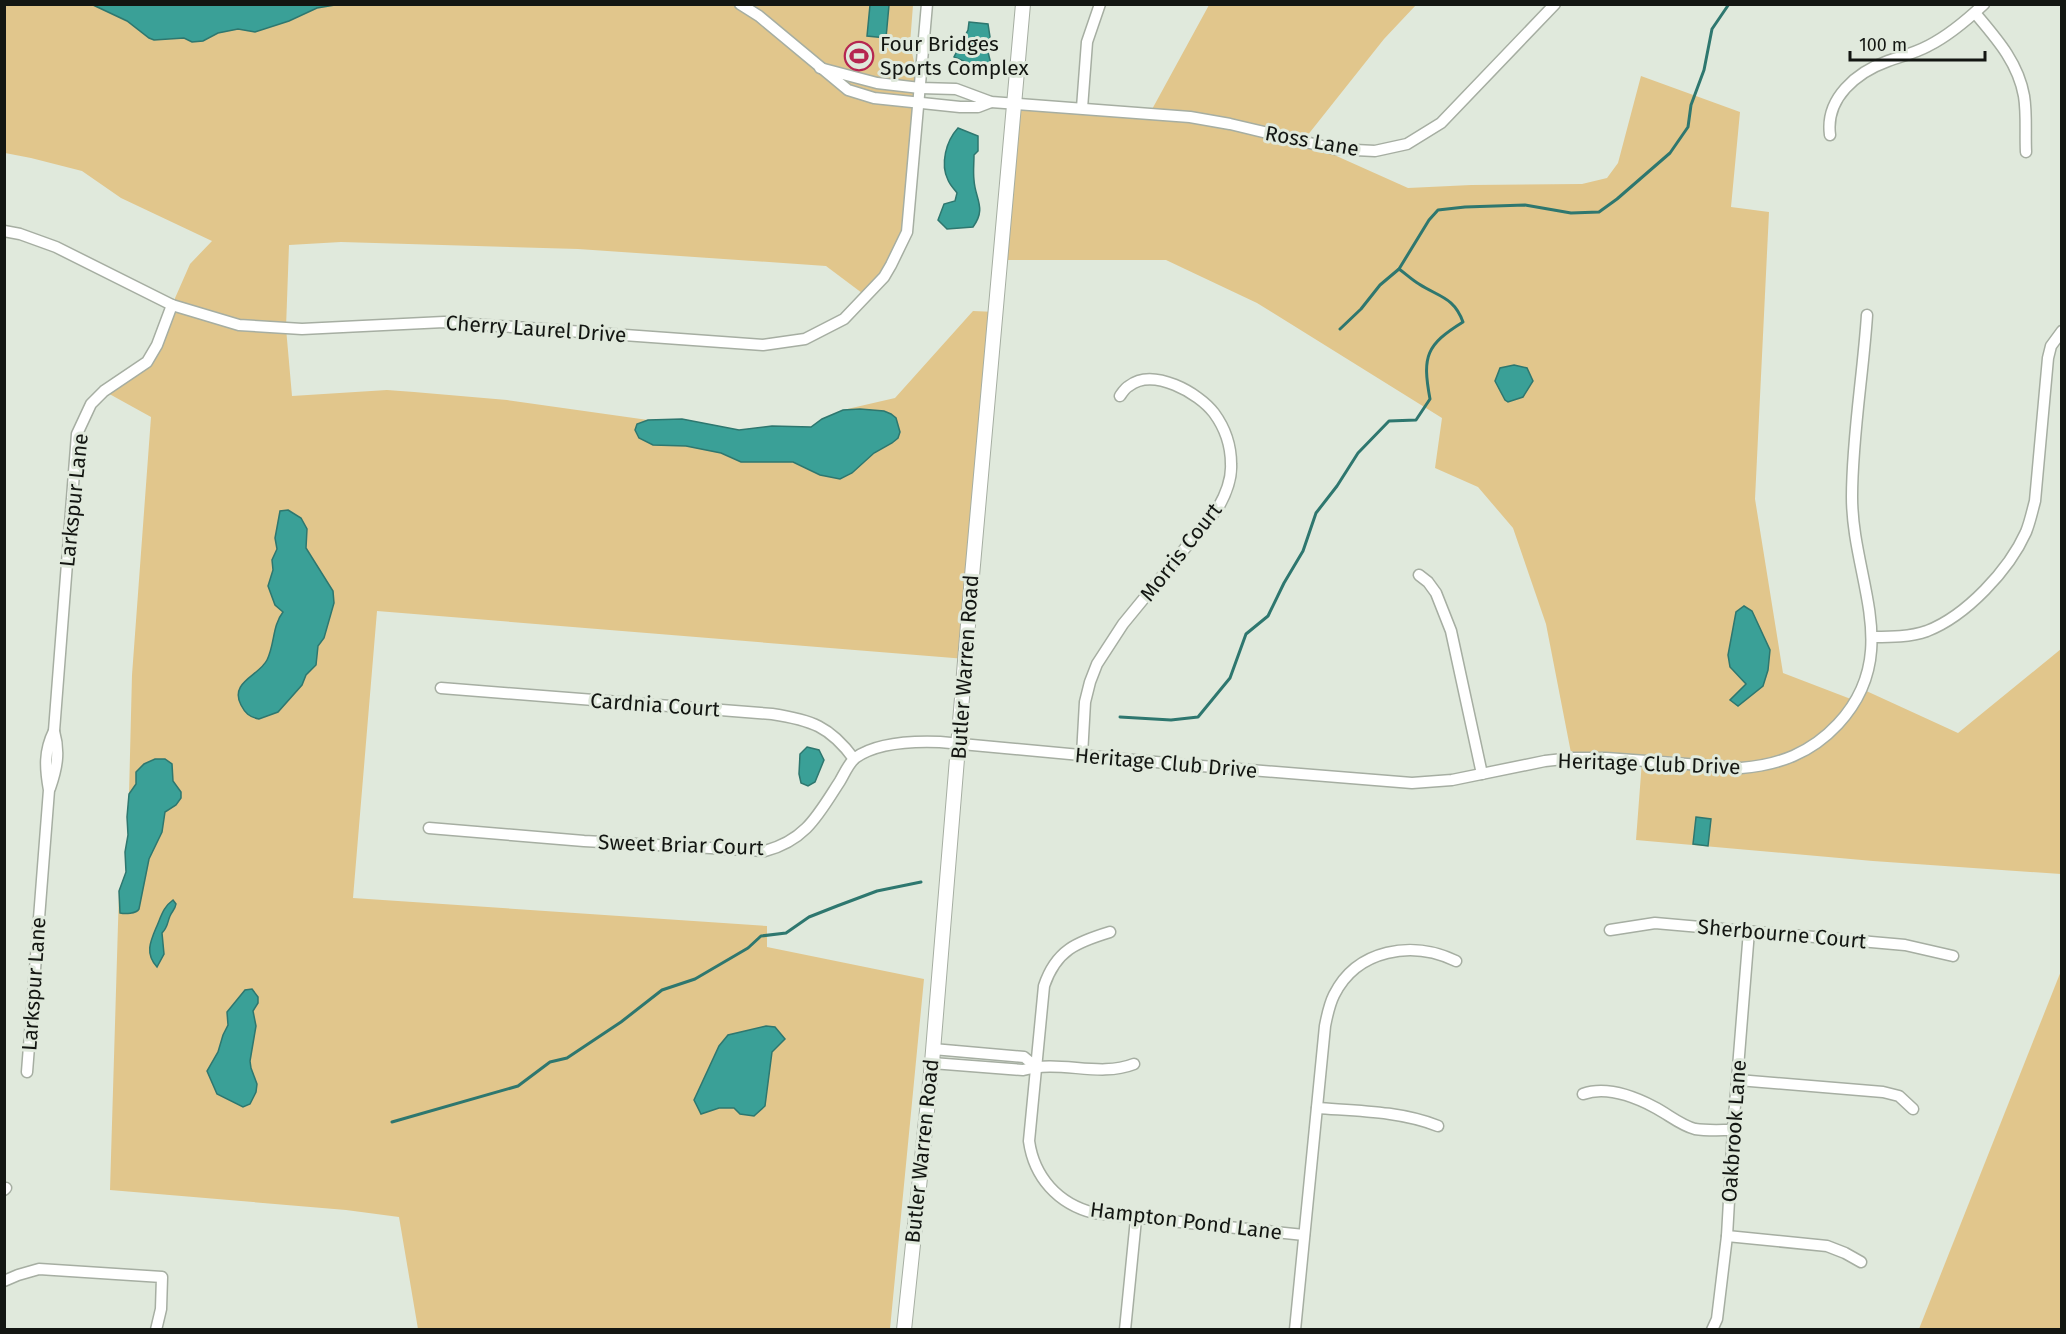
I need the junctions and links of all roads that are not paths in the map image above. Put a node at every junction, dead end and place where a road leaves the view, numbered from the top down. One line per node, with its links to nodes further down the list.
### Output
1 (740, 4): 8 (street)
2 (927, 4): 9 (street, Cherry Laurel Drive)
3 (1023, 4): 12 (main road, Butler Warren Road)
4 (1100, 4): 13 (street)
5 (1555, 4): 13 (street, Ross Lane)
6 (1984, 4): 7 (street)
7 (1975, 13): 14 (street); 15 (street)
8 (820, 68): 9 (street); 11 (street)
9 (920, 88): 10 (street); 11 (street, Cherry Laurel Drive)
10 (991, 102): 11 (street); 12 (street, Ross Lane)
11 (919, 103): 17 (street, Cherry Laurel Drive)
12 (1013, 103): 13 (street, Ross Lane); 24 (main road, Butler Warren Road)
13 (1082, 108)
14 (1830, 135)
15 (2026, 152)
16 (4, 231): 17 (street, Cherry Laurel Drive)
17 (172, 304): 37 (street, Larkspur Lane)
18 (1867, 315): 22 (street, Heritage Club Drive)
19 (2061, 331): 22 (street)
20 (1120, 396): 25 (street, Morris Court)
21 (1419, 574): 27 (street)
22 (1873, 637): 27 (street, Heritage Club Drive)
23 (441, 688): 26 (street, Cardnia Court)
24 (959, 744): 25 (street, Heritage Club Drive); 26 (street); 34 (main road, Butler Warren Road)
25 (1082, 755): 27 (street, Heritage Club Drive)
26 (854, 759): 28 (street, Sweet Briar Court)
27 (1482, 774)
28 (429, 828)
29 (1610, 930): 30 (street, Sherbourne Court)
30 (1749, 931): 32 (street, Sherbourne Court); 38 (street, Oakbrook Lane)
31 (1110, 932): 36 (street, Hampton Pond Lane)
32 (1953, 956)
33 (1456, 961): 40 (street)
34 (932, 1056): 36 (street); 50 (main road, Butler Warren Road)
35 (1134, 1065): 36 (street)
36 (1035, 1066): 44 (street, Hampton Pond Lane)
37 (27, 1071)
38 (1738, 1080): 41 (street); 43 (street, Oakbrook Lane)
39 (1583, 1094): 43 (street)
40 (1317, 1108): 42 (street); 45 (street)
41 (1913, 1109)
42 (1438, 1126)
43 (1733, 1130): 46 (street, Oakbrook Lane)
44 (1136, 1219): 45 (street, Hampton Pond Lane); 51 (street)
45 (1304, 1235): 52 (street)
46 (1727, 1236): 47 (street); 53 (street, Oakbrook Lane)
47 (1862, 1262)
48 (4, 1281): 49 (street)
49 (156, 1329)
50 (904, 1329)
51 (1125, 1329)
52 (1295, 1329)
53 (1712, 1329)

